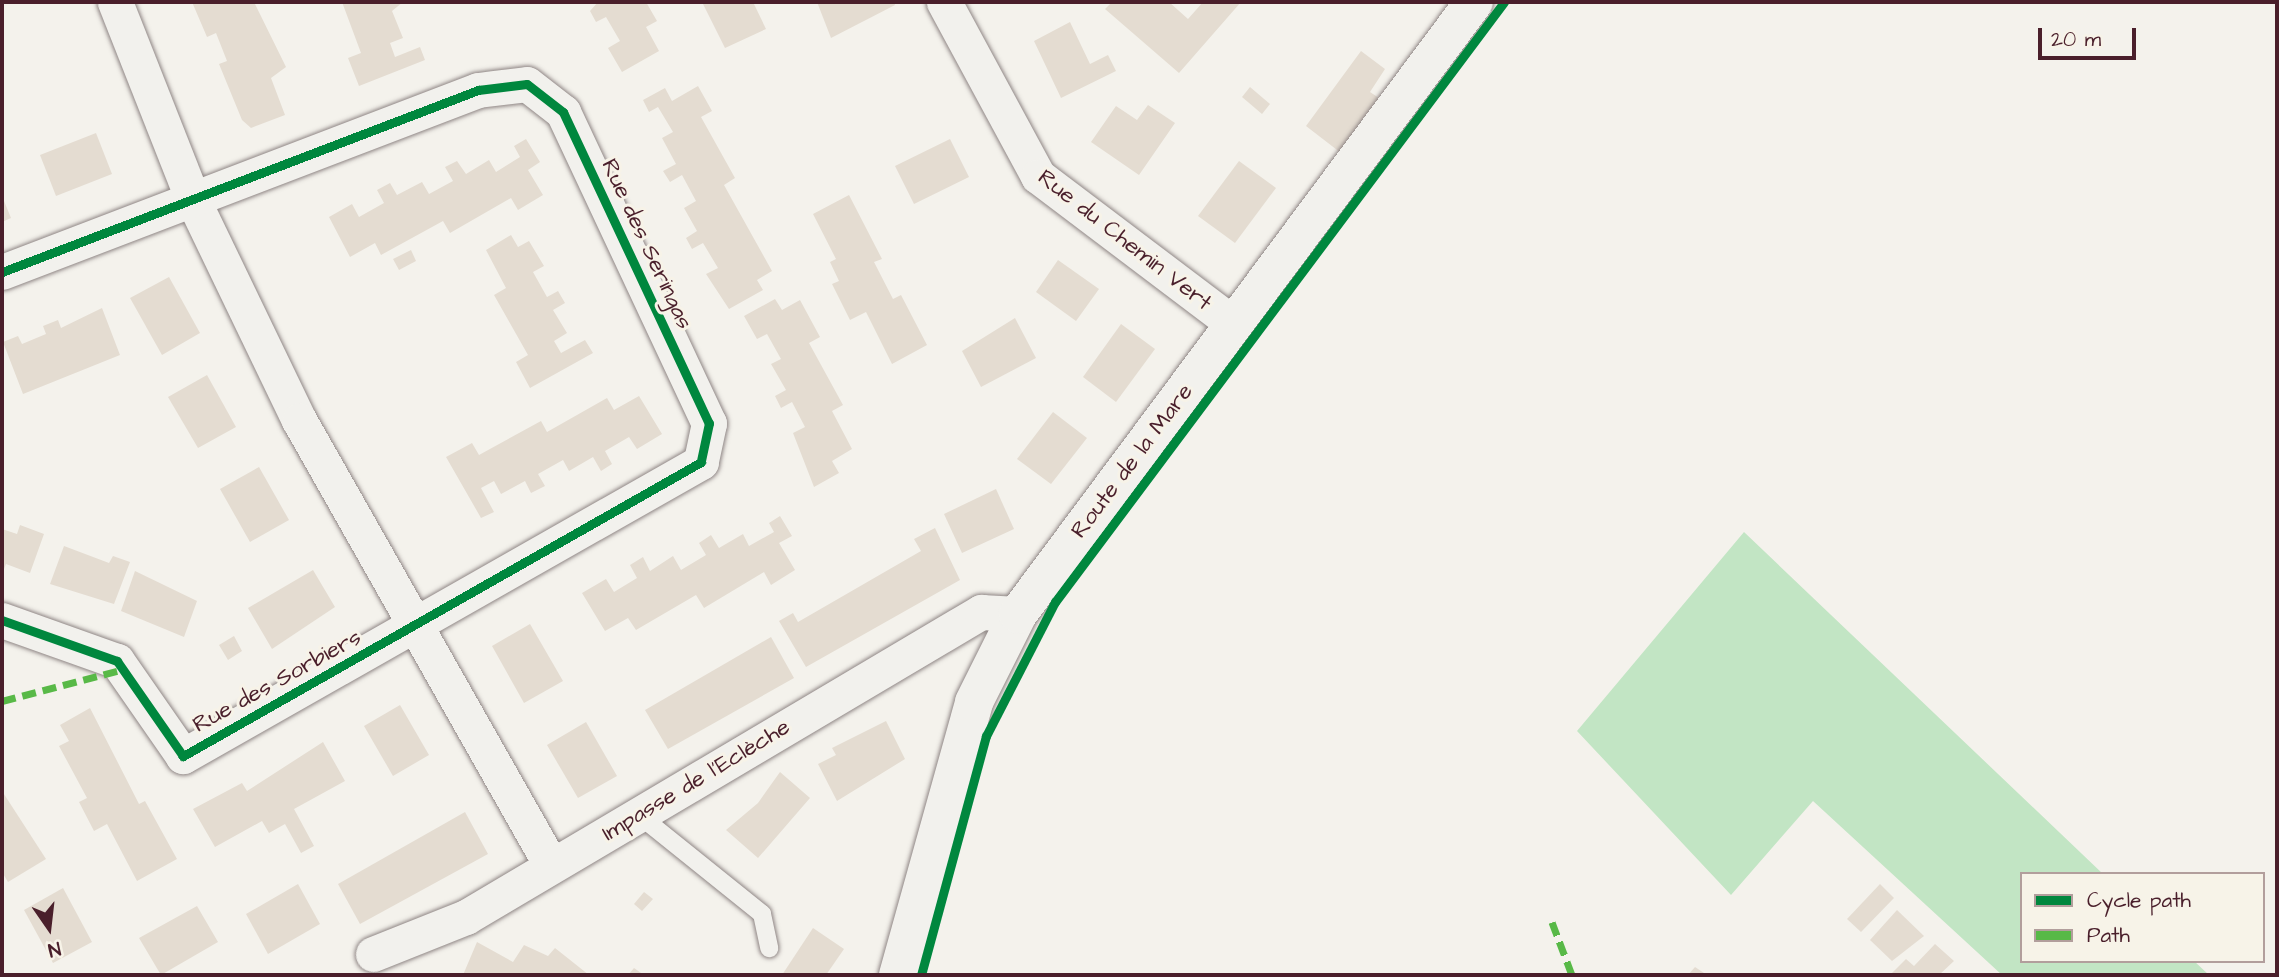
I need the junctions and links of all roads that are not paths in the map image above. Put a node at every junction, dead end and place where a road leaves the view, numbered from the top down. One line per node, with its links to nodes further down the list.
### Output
1 (115, 2): 4 (street)
2 (944, 2): 6 (street, Rue du Chemin Vert)
3 (1474, 2): 6 (street, Route de la Mare)
4 (193, 200): 5 (street, Rue des Seringas); 9 (street); 9 (street, Rue des Seringas)
5 (2, 272)
6 (1234, 324): 7 (street, Route de la Mare)
7 (1018, 614): 12 (street, Impasse de l'Eclèche); 16 (street, Route de la Mare)
8 (2, 620): 10 (street, Rue des Sorbiers)
9 (414, 626): 10 (street, Rue des Sorbiers); 13 (street)
10 (39, 631): 11 (street)
11 (2, 645)
12 (639, 816): 13 (street, Impasse de l'Eclèche); 14 (lane)
13 (551, 865): 15 (street, Impasse de l'Eclèche)
14 (769, 948)
15 (373, 954)
16 (898, 975)

